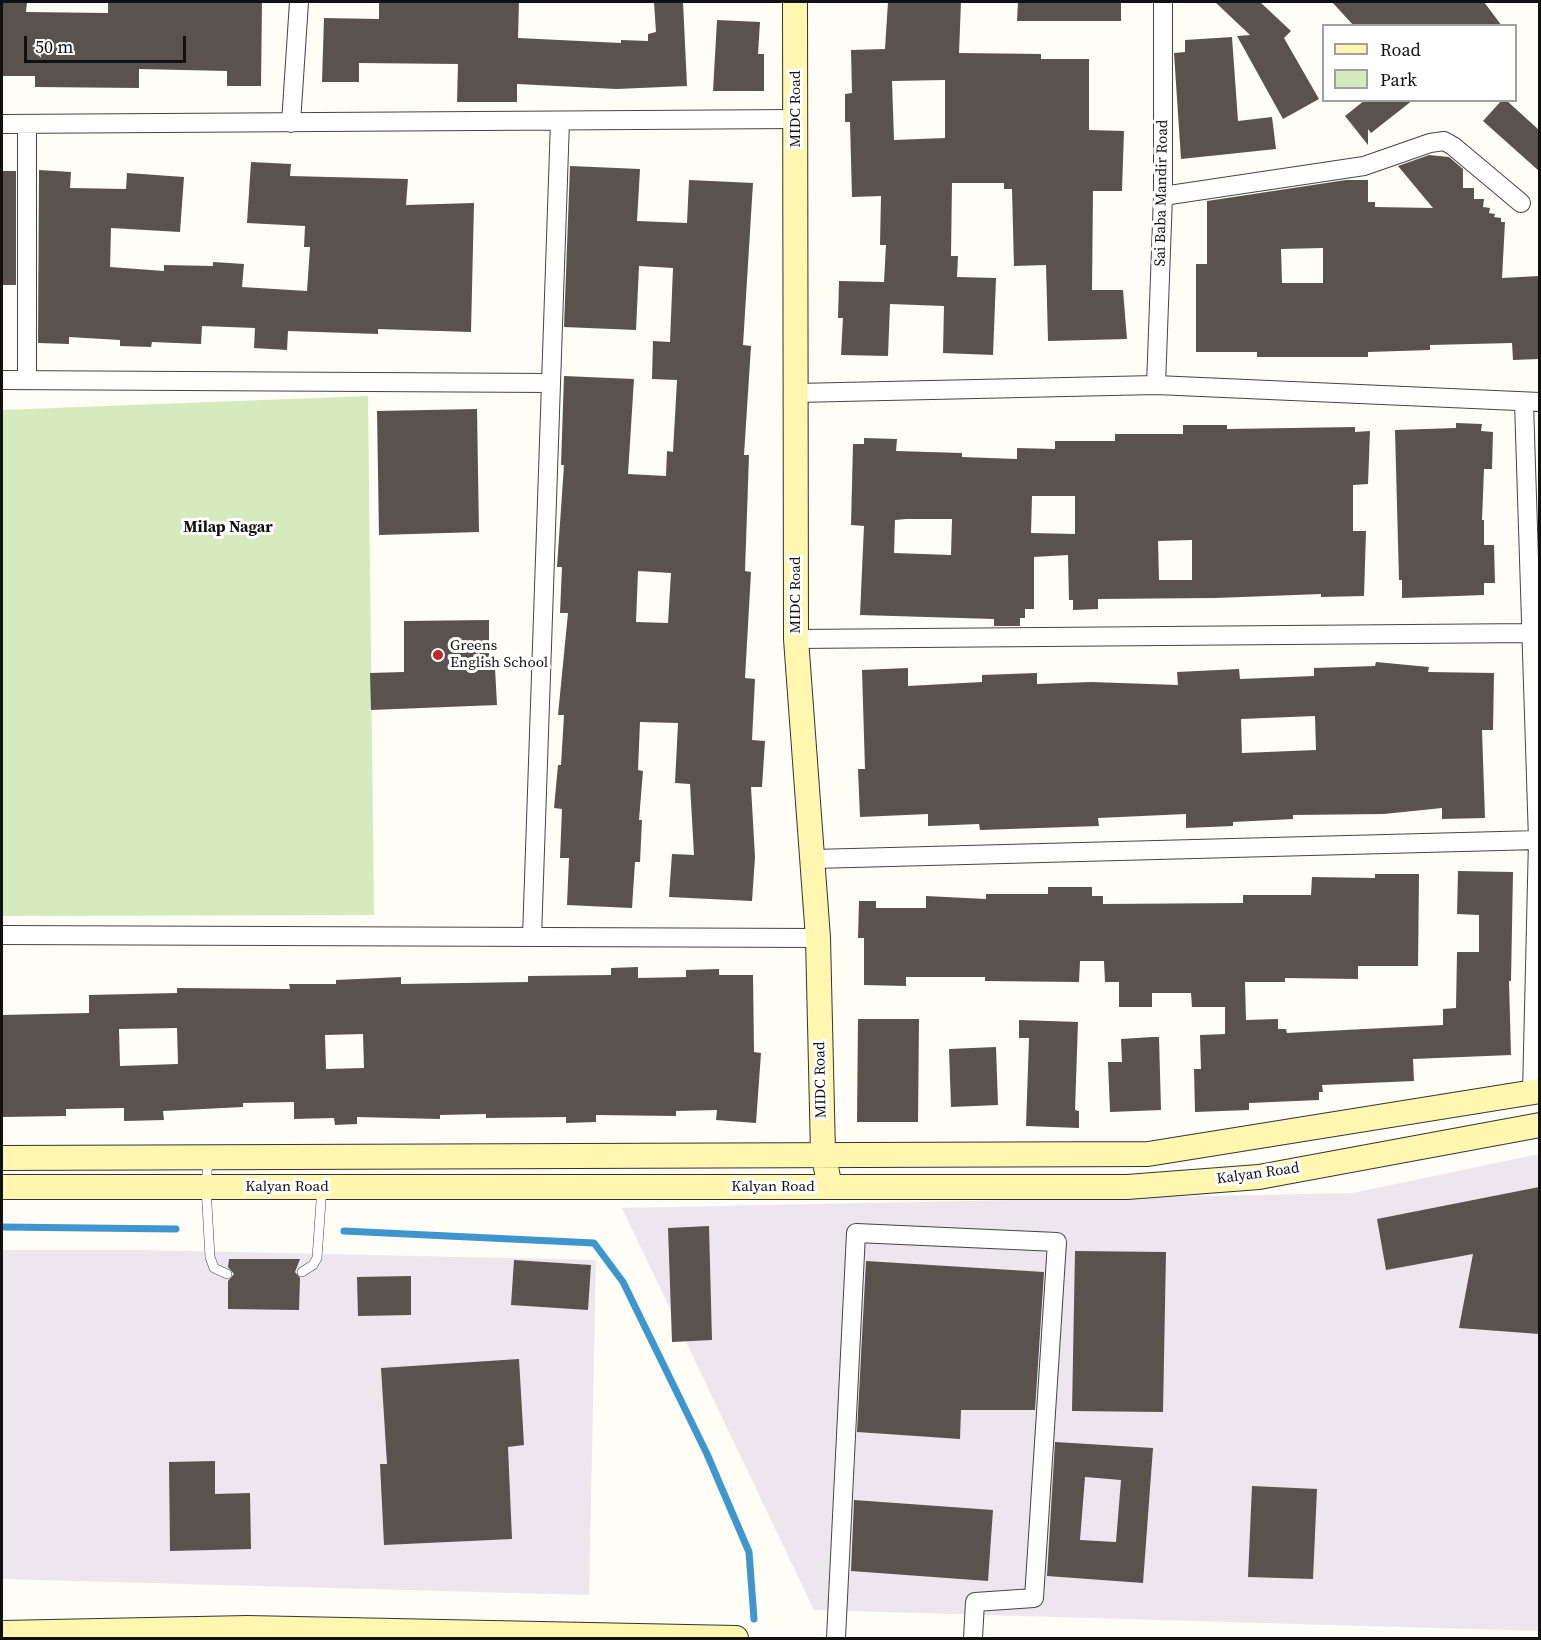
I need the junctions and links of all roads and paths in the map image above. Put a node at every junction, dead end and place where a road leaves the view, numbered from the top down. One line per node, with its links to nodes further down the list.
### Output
1 (299, 2): 6 (street)
2 (795, 2): 4 (main road, MIDC Road)
3 (1163, 2): 9 (street, Sai Baba Mandir Road)
4 (796, 119): 5 (street); 15 (main road, MIDC Road)
5 (560, 121): 6 (street); 13 (street)
6 (291, 123): 8 (street)
7 (2, 124): 8 (street)
8 (27, 124): 12 (street)
9 (1163, 195): 10 (street); 14 (street, Sai Baba Mandir Road)
10 (1521, 203)
11 (2, 380): 12 (street)
12 (27, 380): 13 (street)
13 (551, 383): 22 (street)
14 (1156, 385): 15 (street); 16 (street)
15 (796, 393): 18 (main road, MIDC Road)
16 (1532, 403): 17 (street)
17 (1532, 633): 18 (street); 19 (street)
18 (796, 639): 20 (main road, MIDC Road)
19 (1538, 840): 20 (street); 24 (street)
20 (814, 859): 23 (main road, MIDC Road)
21 (2, 935): 22 (street)
22 (532, 937): 23 (street)
23 (818, 938): 26 (main road, MIDC Road)
24 (1536, 1092): 27 (main road, Kalyan Road)
25 (1539, 1125): 34 (main road, Kalyan Road)
26 (823, 1153): 27 (main road, Kalyan Road); 28 (main road, Kalyan Road); 33 (main road, MIDC Road)
27 (1060, 1153): 34 (main road)
28 (208, 1157): 29 (main road, Kalyan Road); 31 (lane)
29 (2, 1158)
30 (2, 1187): 31 (main road, Kalyan Road)
31 (206, 1187): 32 (main road, Kalyan Road); 36 (lane)
32 (322, 1187): 33 (main road, Kalyan Road); 35 (lane)
33 (830, 1187): 34 (main road, Kalyan Road)
34 (1059, 1188)
35 (302, 1272)
36 (227, 1274)
37 (2, 1633): 38 (main road)
38 (435, 1635): 39 (main road)
39 (468, 1635): 40 (main road)
40 (698, 1638): 41 (main road)
41 (729, 1638): 42 (main road)
42 (736, 1638)
43 (836, 1638): 44 (street)
44 (973, 1638)

